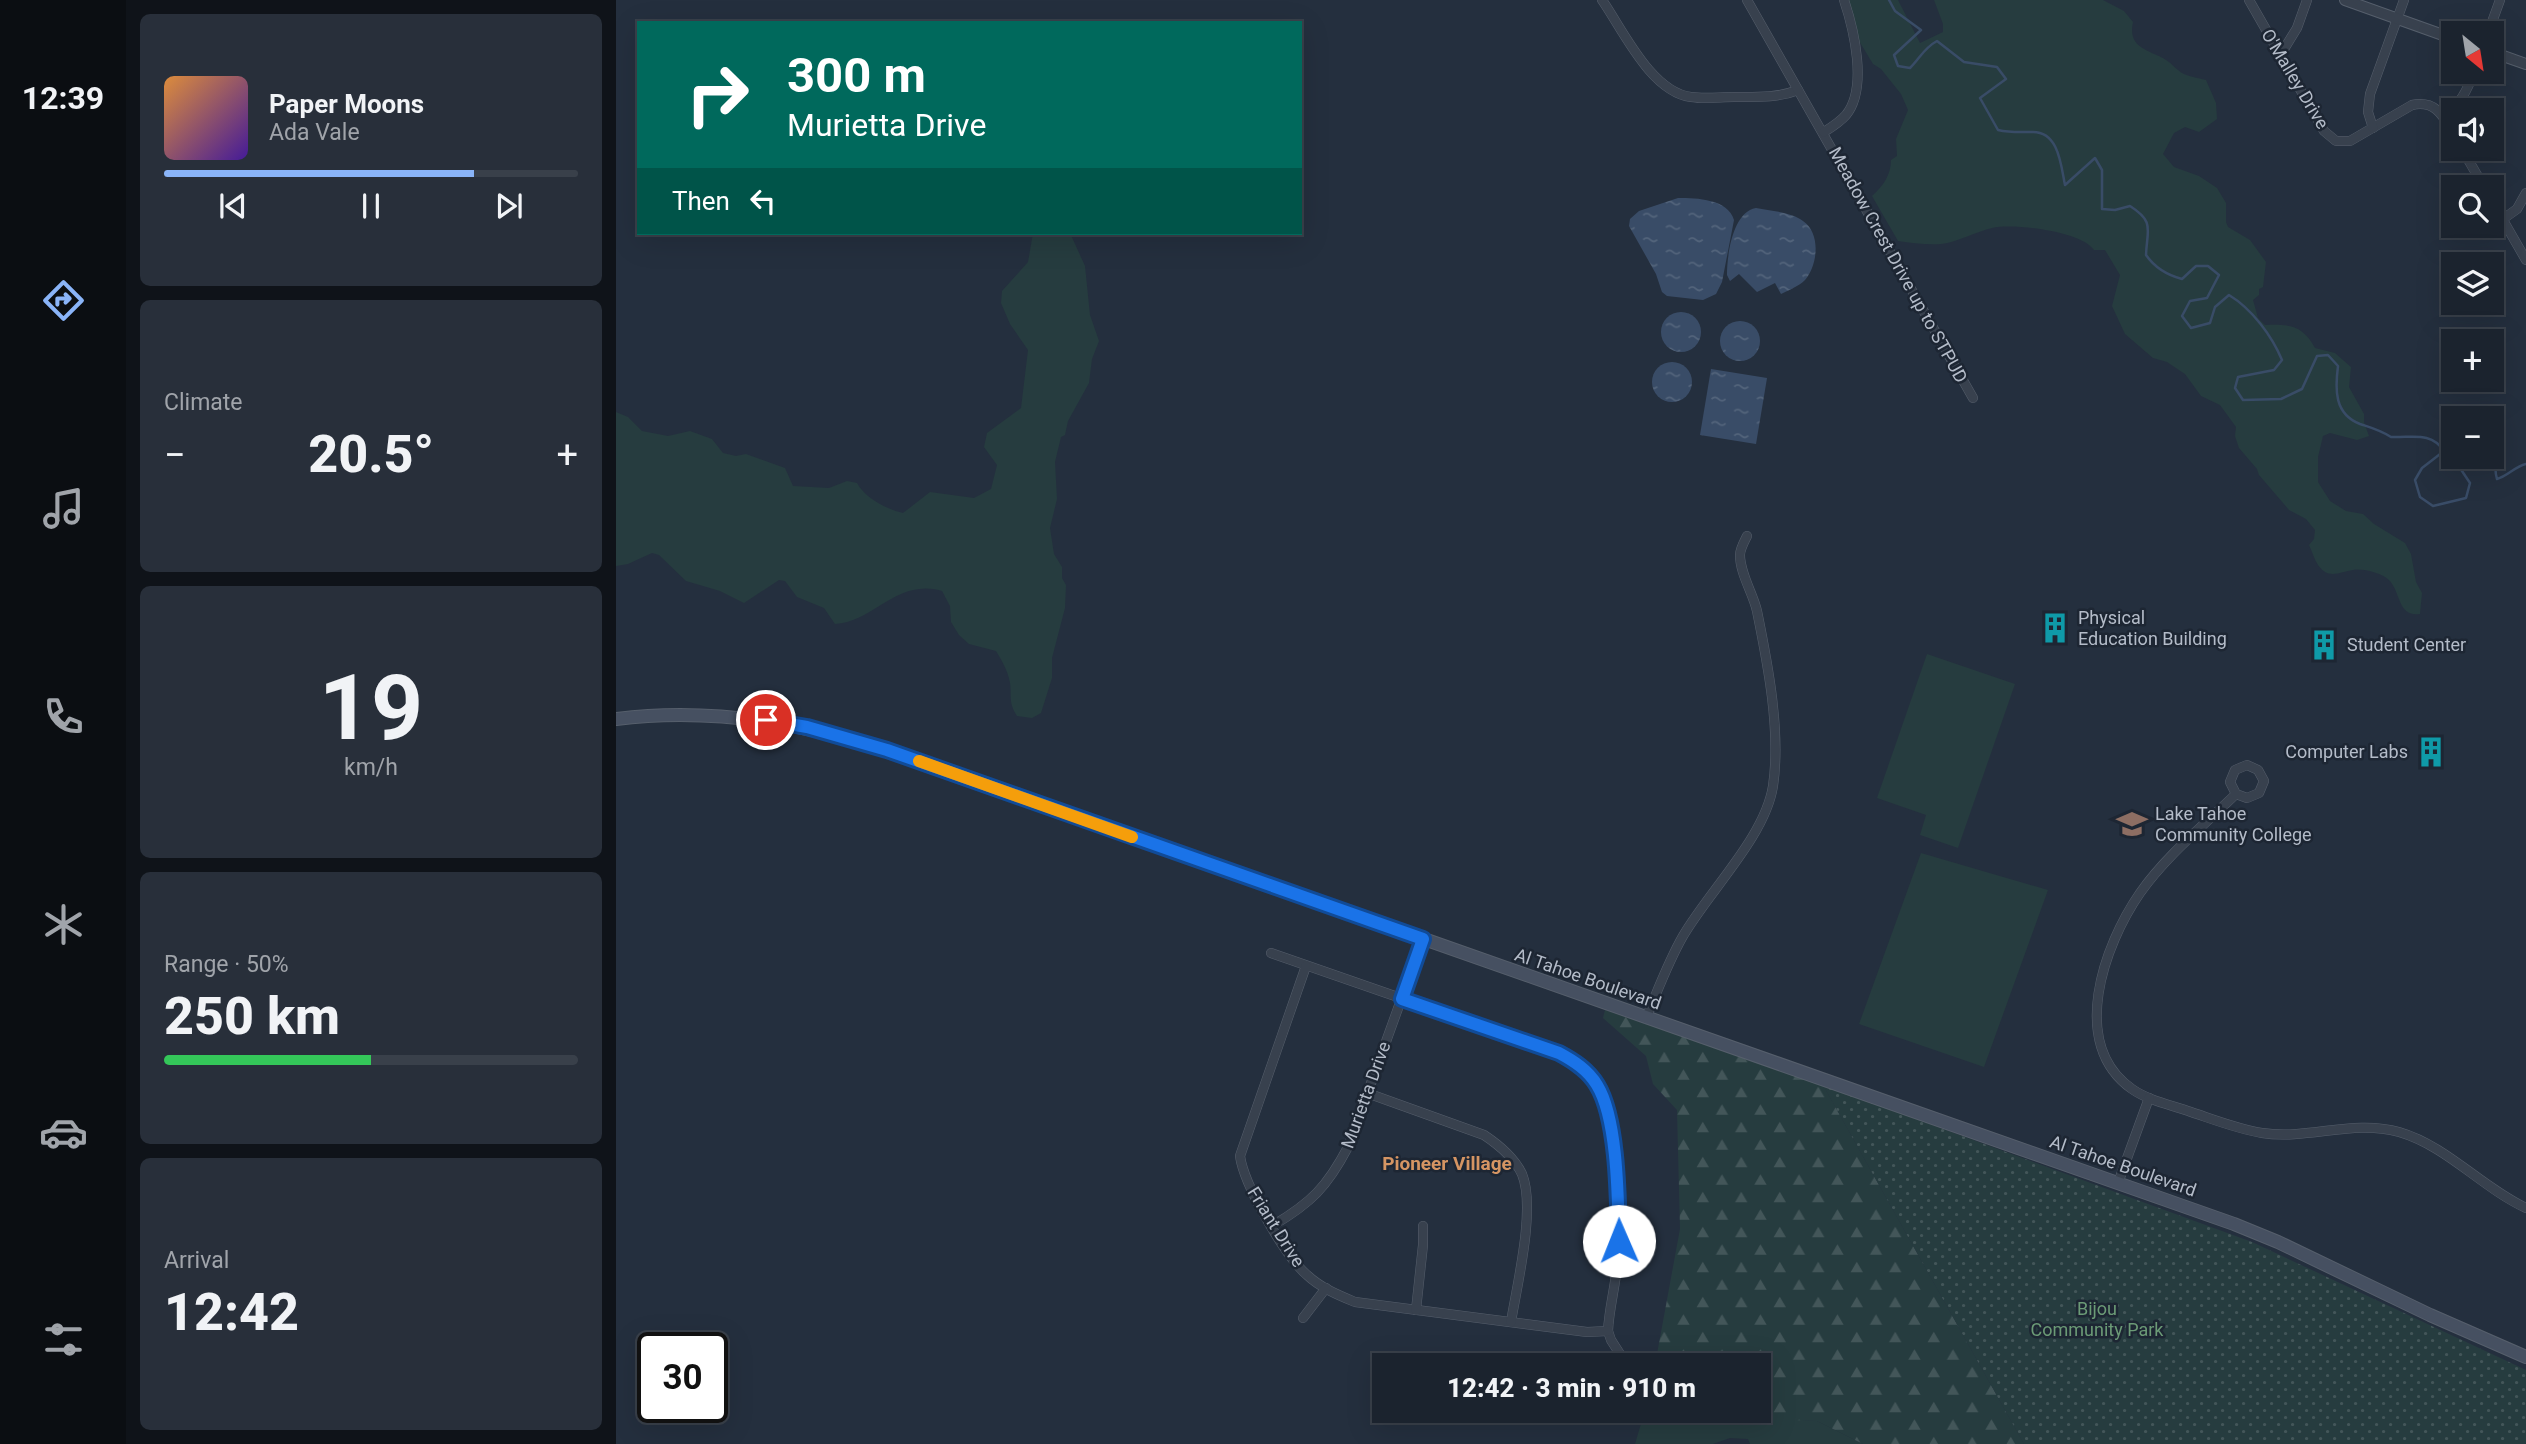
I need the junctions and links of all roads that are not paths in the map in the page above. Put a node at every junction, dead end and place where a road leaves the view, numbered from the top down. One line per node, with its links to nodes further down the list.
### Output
1 (1602, 0): 15 (street)
2 (1747, 0): 15 (street, Meadow Crest Drive up to STPUD)
3 (1844, 0): 18 (street)
4 (2249, 0): 12 (street, O'Malley Drive)
5 (2307, 0): 12 (street)
6 (2345, 0): 9 (street)
7 (2404, 0): 9 (street)
8 (2500, 0): 10 (street)
9 (2397, 19): 11 (street); 17 (street)
10 (2492, 21)
11 (2441, 34)
12 (2281, 54): 17 (street, O'Malley Drive)
13 (2504, 56): 14 (street)
14 (2526, 64)
15 (1798, 90): 18 (street, Meadow Crest Drive up to STPUD)
16 (2441, 114): 17 (street, O'Malley Drive)
17 (2373, 128)
18 (1824, 132): 23 (street, Meadow Crest Drive up to STPUD)
19 (2526, 193): 20 (street)
20 (2504, 218)
21 (2504, 221): 22 (street)
22 (2526, 260)
23 (1973, 398)
24 (1747, 536): 31 (street)
25 (616, 719): 27 (main road, Al Tahoe Boulevard)
26 (2236, 793): 33 (street)
27 (1423, 939): 30 (street, Murietta Drive); 31 (main road, Al Tahoe Boulevard)
28 (1271, 953): 29 (street)
29 (1306, 965): 30 (street); 36 (street, Friant Drive)
30 (1402, 999): 32 (street, Murietta Drive); 42 (street)
31 (1646, 1018): 34 (main road, Al Tahoe Boulevard)
32 (1367, 1093): 36 (street, Murietta Drive); 41 (street)
33 (2149, 1098): 34 (street); 35 (street)
34 (2118, 1183): 44 (main road, Al Tahoe Boulevard)
35 (2526, 1208)
36 (1272, 1226): 38 (street, Friant Drive)
37 (1423, 1226): 39 (street)
38 (1326, 1289): 39 (street, Friant Drive); 40 (street)
39 (1416, 1310): 41 (street, Friant Drive)
40 (1303, 1318)
41 (1511, 1322): 42 (street, Friant Drive)
42 (1608, 1331): 43 (street)
43 (1619, 1353)
44 (2526, 1357)

